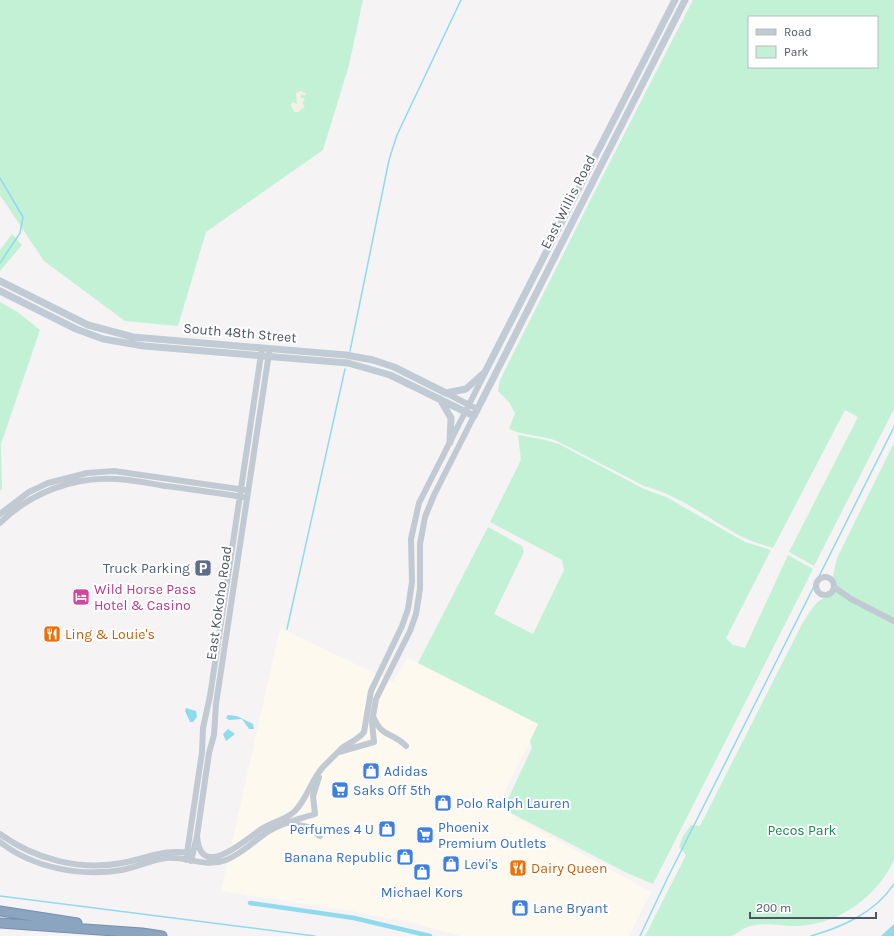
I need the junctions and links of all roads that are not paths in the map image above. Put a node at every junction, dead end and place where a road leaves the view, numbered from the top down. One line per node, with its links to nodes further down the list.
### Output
1 (675, 0): 3 (main road, East Willis Road)
2 (685, 0): 4 (main road, East Willis Road)
3 (667, 16): 4 (main road); 9 (main road, East Willis Road)
4 (674, 20): 13 (main road, East Willis Road)
5 (0, 281): 7 (main road, South 48th Street)
6 (0, 291): 8 (main road, South 48th Street)
7 (266, 348): 8 (street, East Kokoho Road); 10 (main road, South 48th Street)
8 (264, 356): 11 (main road, South 48th Street); 17 (street, East Kokoho Road); 19 (street, East Kokoho Road)
9 (485, 372): 10 (main road); 12 (street, East Willis Road)
10 (446, 393): 12 (street, South 48th Street)
11 (440, 399): 14 (main road, South 48th Street); 16 (main road)
12 (469, 405): 13 (street, South 48th Street); 14 (street, East Willis Road)
13 (478, 409): 15 (main road, East Willis Road)
14 (465, 412): 15 (main road, South 48th Street); 16 (street, East Willis Road)
15 (474, 416): 20 (street)
16 (450, 442): 18 (street, East Willis Road)
17 (241, 490): 19 (street); 21 (street, East Kokoho Road); 23 (street)
18 (425, 490): 20 (street); 25 (street, East Willis Road)
19 (248, 491): 22 (street, East Kokoho Road)
20 (434, 495): 26 (street)
21 (240, 497): 22 (street); 24 (street); 31 (street, East Kokoho Road)
22 (247, 498): 32 (street, East Kokoho Road)
23 (0, 514)
24 (0, 523)
25 (412, 582): 26 (street); 37 (street, East Willis Road)
26 (421, 582): 33 (street)
27 (834, 587): 28 (street); 28 (street); 29 (street)
28 (831, 593): 29 (street)
29 (851, 599): 30 (street)
30 (894, 621)
31 (218, 646): 32 (street); 35 (street, East Kokoho Road)
32 (225, 648): 36 (street, East Kokoho Road)
33 (373, 714): 34 (street); 37 (street)
34 (406, 746)
35 (202, 748): 36 (street); 44 (street, East Kokoho Road)
36 (210, 750): 41 (street, East Kokoho Road)
37 (339, 752): 38 (street, East Willis Road)
38 (322, 768): 39 (street); 41 (street, East Willis Road)
39 (278, 826): 42 (street); 45 (street)
40 (0, 834): 46 (street)
41 (197, 836): 44 (street, East Kokoho Road)
42 (320, 836)
43 (0, 842): 46 (street)
44 (190, 853): 45 (street, East Kokoho Road); 46 (street)
45 (188, 860): 46 (street)
46 (60, 865)
47 (0, 911): 49 (highway)
48 (0, 923): 49 (highway)
49 (142, 933): 50 (highway)
50 (162, 936)

